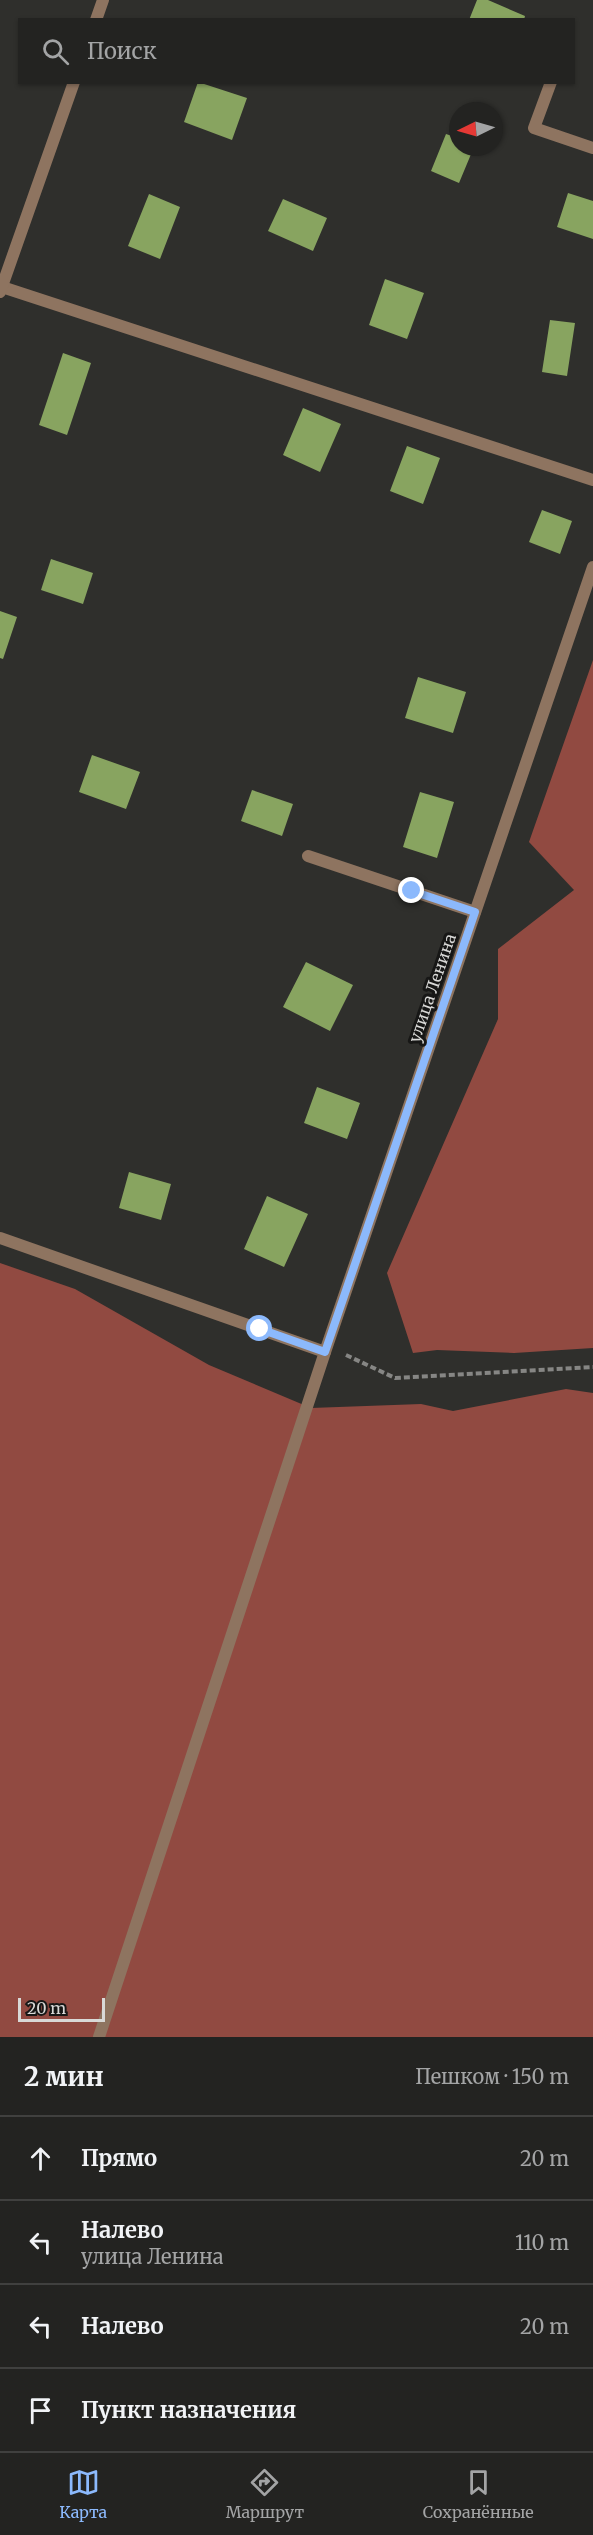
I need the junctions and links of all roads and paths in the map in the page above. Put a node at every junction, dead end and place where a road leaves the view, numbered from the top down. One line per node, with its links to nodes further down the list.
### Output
1 (103, 0): 2 (street)
2 (97, 18)
3 (73, 84): 6 (street)
4 (550, 84): 5 (street)
5 (593, 148)
6 (1, 288): 7 (street)
7 (593, 480)
8 (593, 567): 10 (street, улица Ленина)
9 (308, 856): 10 (street)
10 (475, 912): 12 (street, улица Ленина)
11 (0, 1238): 12 (street)
12 (325, 1352): 13 (path); 14 (street, улица Ленина)
13 (593, 1367)
14 (99, 2037)

